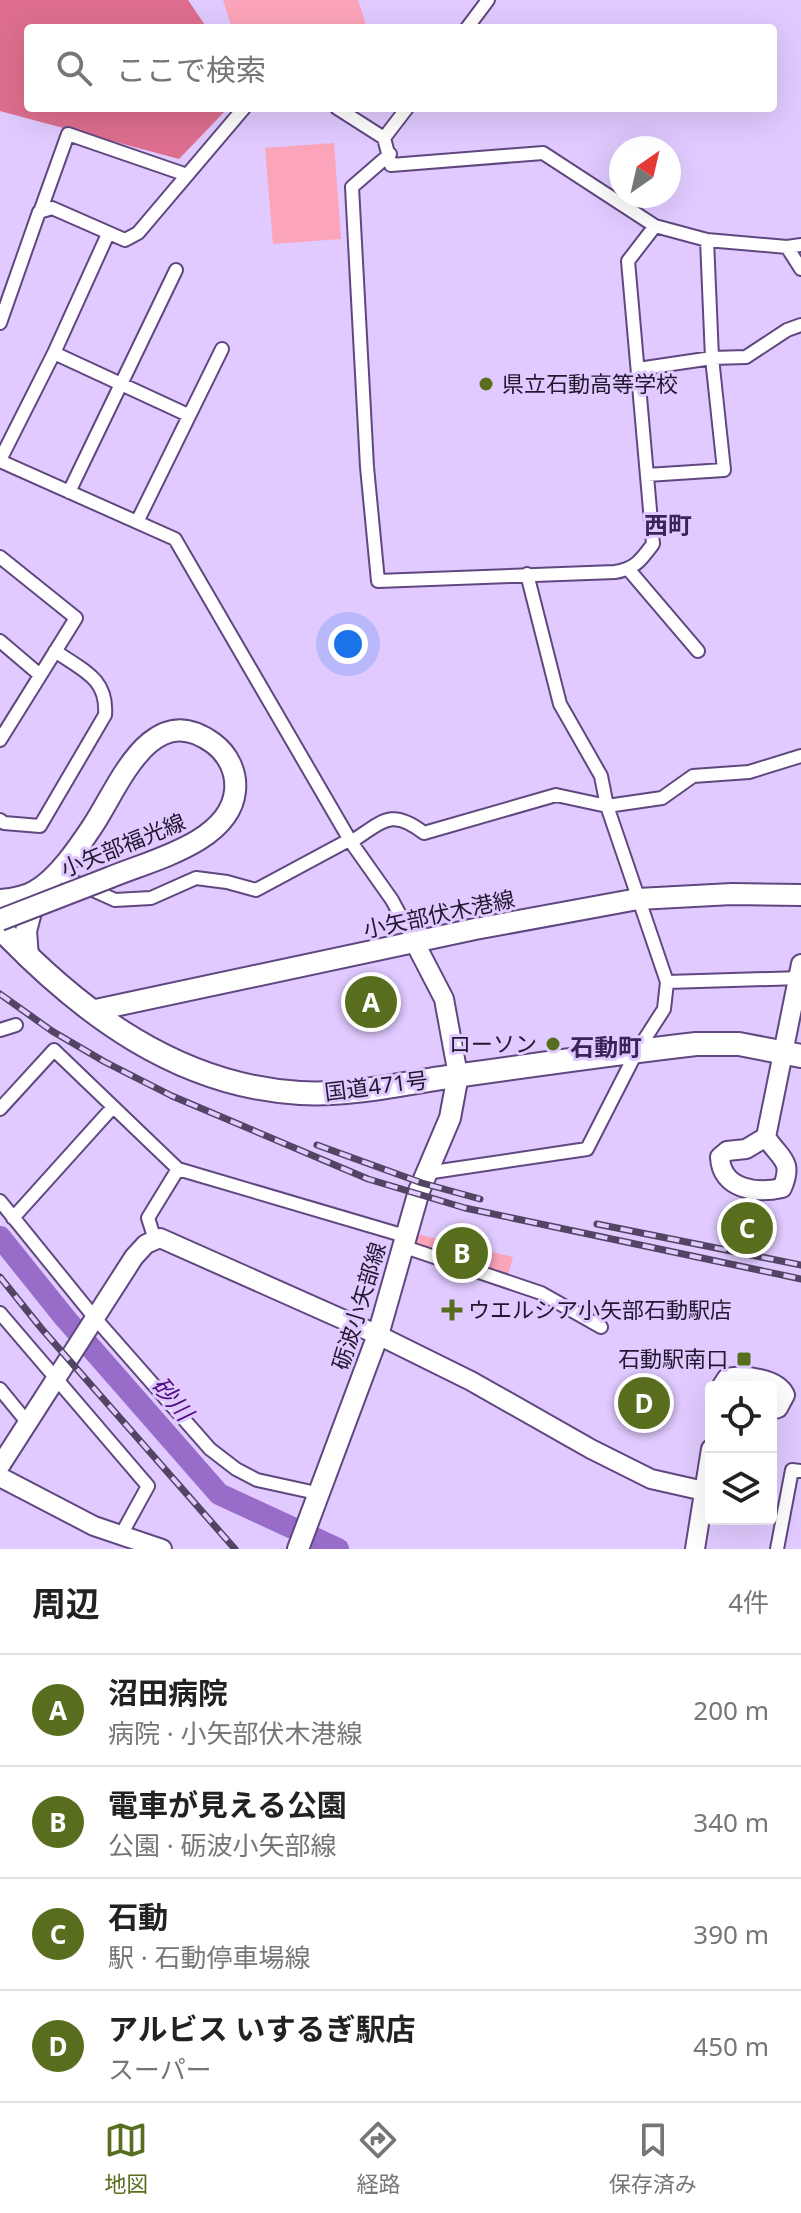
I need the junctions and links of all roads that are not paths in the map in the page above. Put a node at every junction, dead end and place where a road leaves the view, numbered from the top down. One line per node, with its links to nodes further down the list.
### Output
1 (488, 0): 2 (street)
2 (470, 24)
3 (241, 112): 8 (street)
4 (343, 112): 6 (street)
5 (404, 112): 6 (street)
6 (384, 138): 7 (street)
7 (390, 154): 10 (street); 31 (street)
8 (187, 175): 9 (street); 11 (street)
9 (40, 212): 11 (street); 17 (street)
10 (655, 226): 12 (street); 22 (street)
11 (108, 234): 20 (street)
12 (707, 240): 14 (street); 21 (street)
13 (801, 245): 14 (street)
14 (787, 247): 15 (street)
15 (801, 269)
16 (176, 270): 23 (street)
17 (0, 323)
18 (801, 325): 21 (street)
19 (222, 349): 24 (street)
20 (54, 353): 23 (street); 25 (street)
21 (712, 358): 22 (street); 26 (street)
22 (638, 369): 26 (street)
23 (121, 384): 24 (street); 27 (street)
24 (188, 415): 28 (street)
25 (0, 460): 27 (street)
26 (647, 475): 30 (street)
27 (69, 492): 28 (street)
28 (137, 522): 40 (street)
29 (0, 557): 33 (street)
30 (629, 570): 31 (street); 34 (street)
31 (527, 574): 38 (street)
32 (0, 641): 35 (street)
33 (55, 651): 35 (street); 39 (street)
34 (698, 651)
35 (40, 675): 36 (street)
36 (1, 734)
37 (801, 756): 38 (street)
38 (607, 806): 40 (street); 44 (street)
39 (1, 824)
40 (350, 841): 41 (street); 48 (street)
41 (55, 873): 42 (main road, 小矢部福光線); 46 (main road, 小矢部福光線, bridge)
42 (38, 890): 45 (main road, 小矢部福光線); 49 (main road, 小矢部福光線)
43 (801, 895): 44 (main road, 小矢部伏木港線)
44 (638, 899): 48 (main road, 小矢部伏木港線); 51 (street)
45 (0, 900)
46 (0, 920)
47 (0, 928): 49 (highway, 国道471号)
48 (415, 943): 52 (main road, 小矢部伏木港線); 57 (street)
49 (28, 957): 52 (highway, 国道471号)
50 (800, 973): 51 (street); 56 (street)
51 (667, 982): 55 (street)
52 (91, 1011): 57 (highway, 国道471号)
53 (16, 1025): 54 (street)
54 (0, 1030)
55 (637, 1051): 56 (highway, 国道471号); 57 (highway, 国道471号); 62 (street)
56 (793, 1054): 60 (street)
57 (458, 1075): 62 (main road, 砺波小矢部線)
58 (113, 1107): 59 (street); 61 (street); 64 (street)
59 (0, 1109)
60 (766, 1137)
61 (178, 1169): 65 (street); 66 (street)
62 (426, 1173): 66 (main road, 砺波小矢部線)
63 (0, 1201): 64 (street)
64 (13, 1218): 68 (street)
65 (155, 1240): 68 (street); 70 (street)
66 (403, 1241): 69 (street); 70 (main road, 砺波小矢部線)
67 (0, 1313): 71 (street)
68 (94, 1317): 71 (street); 83 (street)
69 (601, 1327)
70 (378, 1335): 82 (street); 83 (main road, 砺波小矢部線)
71 (55, 1379): 77 (street); 84 (street)
72 (725, 1381): 73 (street)
73 (766, 1381)
74 (777, 1384): 76 (street)
75 (0, 1389): 77 (street)
76 (777, 1408)
77 (27, 1422): 79 (street)
78 (710, 1453): 82 (street)
79 (0, 1466)
80 (801, 1471): 88 (street)
81 (0, 1477): 84 (street)
82 (704, 1491): 85 (street)
83 (321, 1494): 87 (main road, 砺波小矢部線)
84 (121, 1535): 86 (street)
85 (700, 1548)
86 (162, 1549)
87 (298, 1549)
88 (777, 1549)

